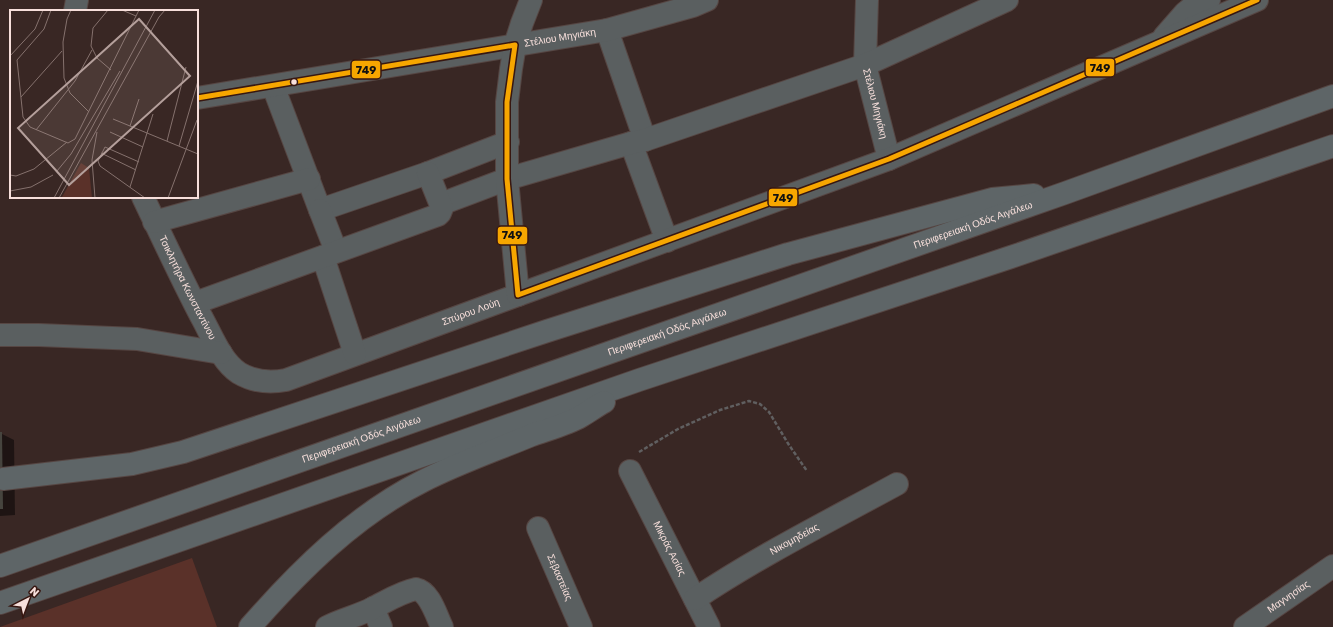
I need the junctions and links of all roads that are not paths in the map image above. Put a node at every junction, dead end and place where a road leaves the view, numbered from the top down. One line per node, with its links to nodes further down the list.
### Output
1 (77, 0): 8 (street)
2 (531, 0): 11 (street)
3 (708, 0): 9 (street, Στέλιου Μηγιάκη)
4 (867, 0): 12 (street, Στέλιου Μηγιάκη)
5 (1007, 0): 12 (street)
6 (1209, 0): 10 (street)
7 (1257, 0): 10 (street, Σπύρου Λούη)
8 (76, 10)
9 (607, 30): 11 (street, Στέλιου Μηγιάκη); 17 (street)
10 (1160, 41): 19 (street, Σπύρου Λούη)
11 (515, 45): 13 (street, Στέλιου Μηγιάκη); 16 (street)
12 (866, 65): 17 (street); 19 (street, Στέλιου Μηγιάκη)
13 (273, 86): 15 (street, Στέλιου Μηγιάκη); 21 (street)
14 (1333, 96): 23 (highway, Περιφερειακή Οδός Αιγάλεω)
15 (198, 98)
16 (508, 142): 20 (street); 22 (street)
17 (638, 142): 22 (street); 28 (street)
18 (1333, 146): 36 (highway)
19 (889, 159): 28 (street, Σπύρου Λούη)
20 (428, 173): 25 (street); 26 (street)
21 (309, 179): 26 (street); 27 (street)
22 (507, 179): 25 (street); 30 (street)
23 (1065, 193): 38 (highway); 41 (highway, Περιφερειακή Οδός Αιγάλεω)
24 (142, 198): 27 (street, Τσικλητήρα Κωνσταντίνου)
25 (441, 204): 29 (street)
26 (320, 210): 29 (street)
27 (154, 222): 31 (street, Τσικλητήρα Κωνσταντίνου)
28 (668, 241): 30 (street, Σπύρου Λούη)
29 (330, 254): 31 (street); 34 (street)
30 (518, 295): 34 (street, Σπύρου Λούη)
31 (194, 303): 33 (street, Τσικλητήρα Κωνσταντίνου)
32 (0, 335): 33 (street)
33 (221, 353): 35 (street, Τσικλητήρα Κωνσταντίνου)
34 (355, 354): 35 (street, Σπύρου Λούη)
35 (239, 373)
36 (639, 380): 44 (highway); 46 (highway)
37 (630, 471): 43 (street, Μικράς Ασίας)
38 (3, 479)
39 (897, 484): 43 (street, Νικομηδείας)
40 (538, 528): 49 (street, Σεβαστείας)
41 (0, 566)
42 (1333, 566): 51 (street, Μαγνησίας)
43 (695, 599): 50 (street, Μικράς Ασίας)
44 (0, 602)
45 (377, 618): 47 (street); 48 (street)
46 (250, 627)
47 (327, 627)
48 (442, 627)
49 (581, 627)
50 (709, 627)
51 (1245, 627)

